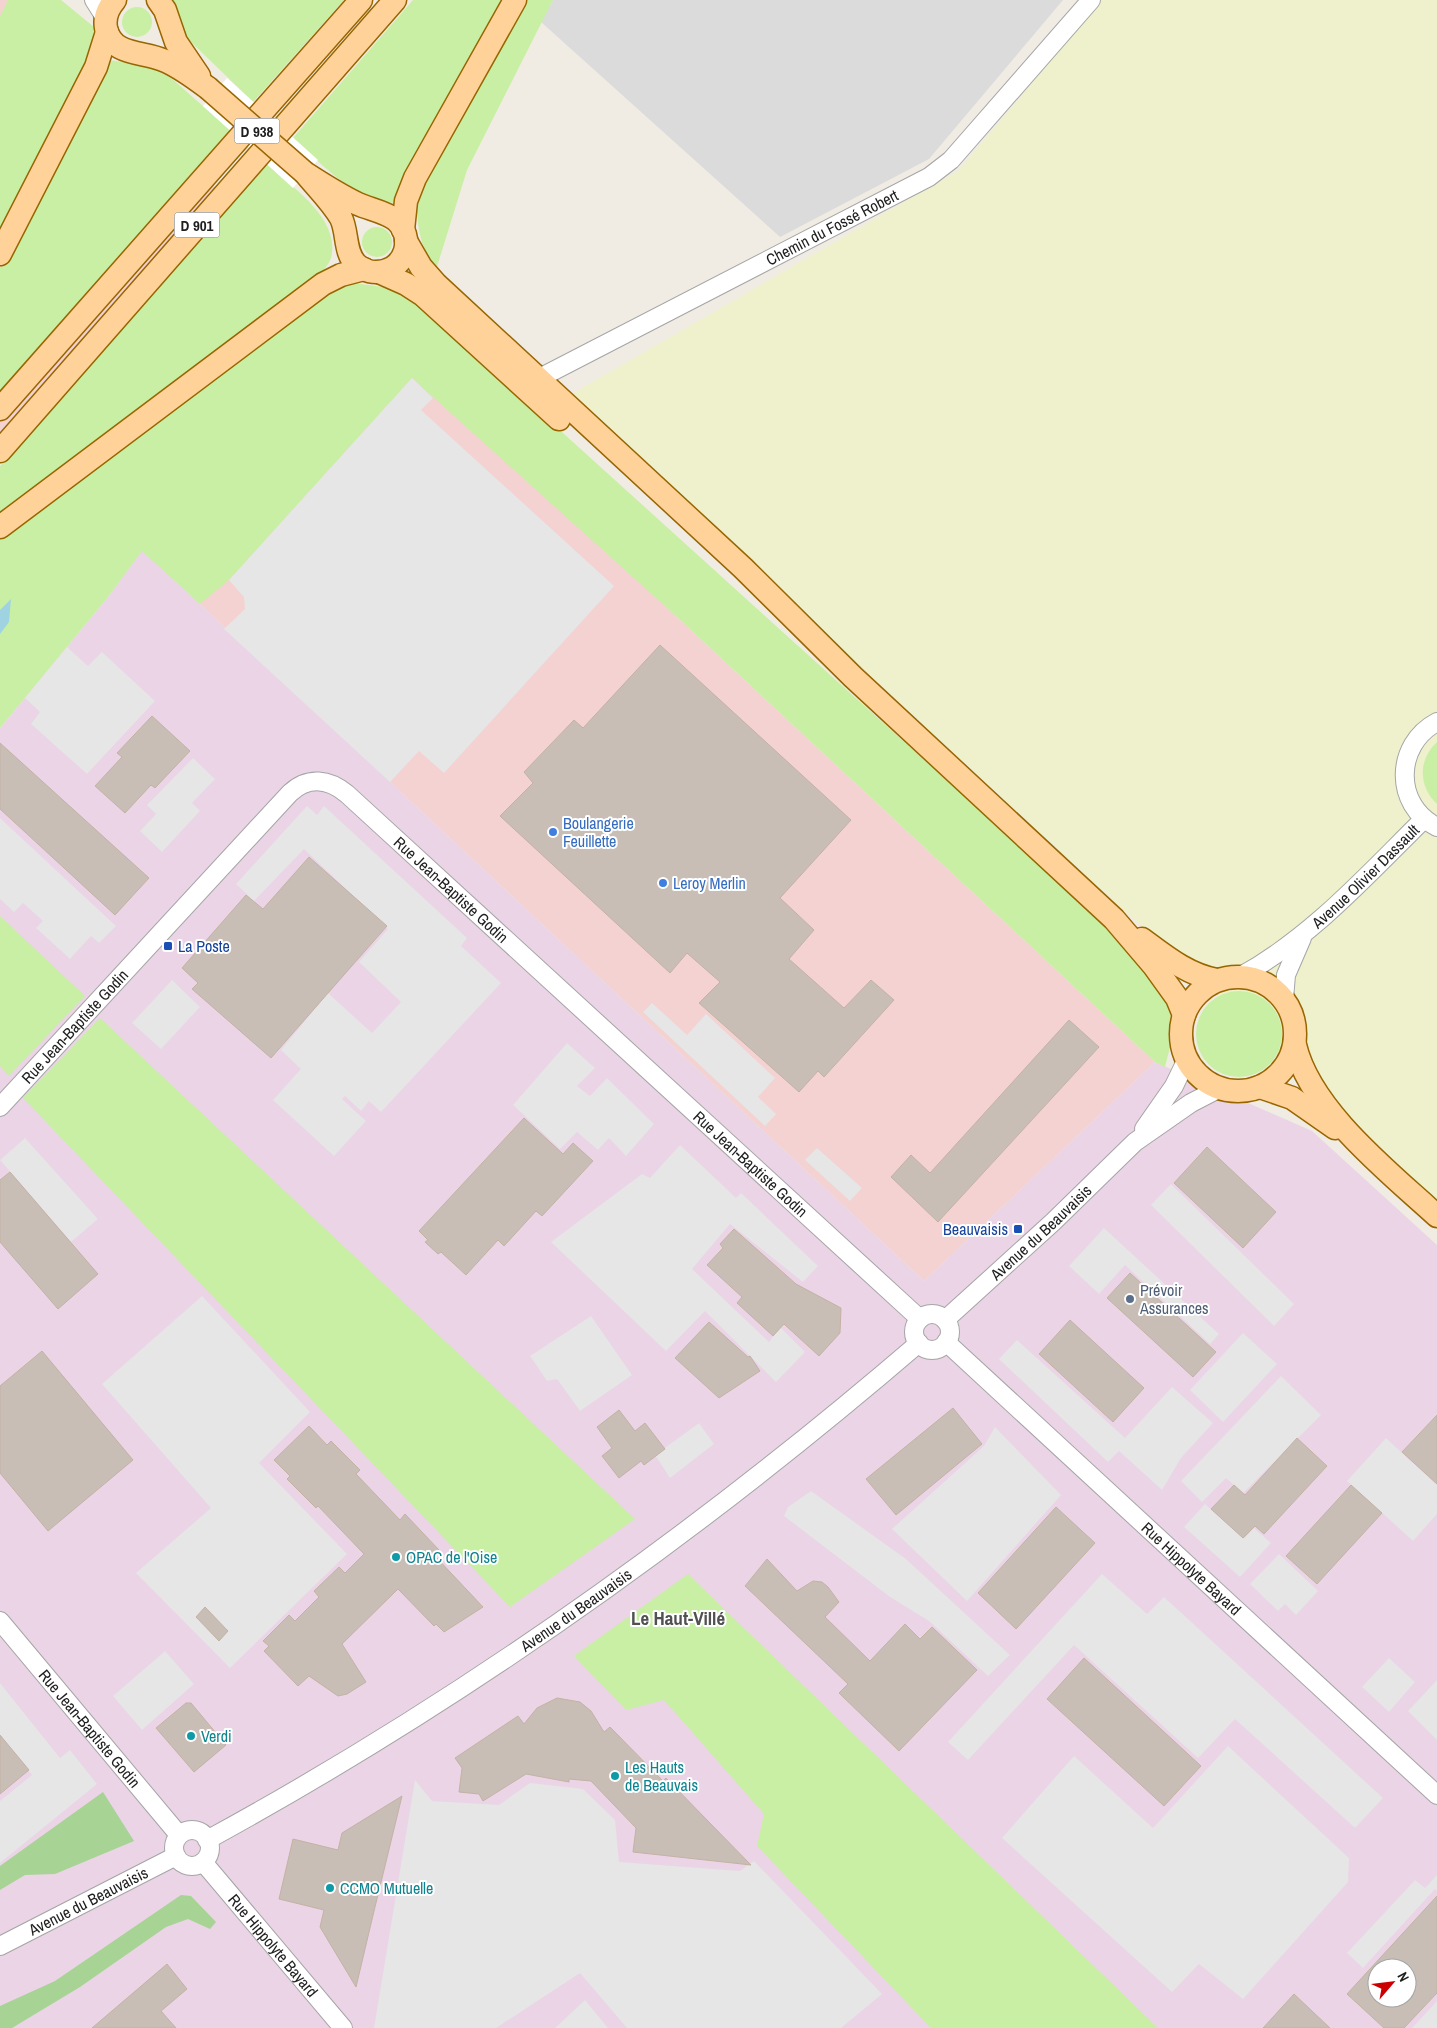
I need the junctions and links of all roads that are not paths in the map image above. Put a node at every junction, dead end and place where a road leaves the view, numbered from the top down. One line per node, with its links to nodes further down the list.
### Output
1 (94, 0): 7 (street)
2 (158, 0): 8 (main road)
3 (360, 0): 18 (main road, D 901)
4 (396, 0): 19 (main road, D 901)
5 (515, 0): 13 (main road)
6 (1091, 0): 17 (street, Chemin du Fossé Robert)
7 (109, 17): 9 (main road); 15 (main road)
8 (167, 22): 9 (main road); 10 (main road, D 938)
9 (140, 53): 10 (main road, D 938)
10 (208, 88): 11 (main road, D 938, bridge)
11 (305, 173): 12 (main road, D 938); 14 (main road, D 938)
12 (381, 213): 13 (main road); 14 (main road)
13 (405, 235): 16 (main road); 17 (main road)
14 (348, 238): 16 (main road)
15 (0, 254)
16 (372, 271): 17 (main road); 20 (main road)
17 (530, 382): 23 (main road)
18 (0, 409)
19 (0, 451)
20 (0, 527)
21 (1437, 722): 22 (street)
22 (1431, 823): 24 (street, Avenue Olivier Dassault)
23 (1114, 919): 26 (main road); 28 (main road)
24 (1306, 933): 25 (street, Avenue Olivier Dassault); 27 (street, Avenue Olivier Dassault)
25 (1241, 976): 26 (main road); 27 (main road)
26 (1217, 980): 28 (main road)
27 (1284, 999): 29 (main road)
28 (1184, 1014): 30 (main road)
29 (1295, 1045): 31 (main road); 35 (main road)
30 (1187, 1058): 32 (main road); 34 (street, Avenue du Beauvaisis)
31 (1260, 1087): 32 (main road); 35 (main road)
32 (1220, 1088): 34 (street, Avenue du Beauvaisis)
33 (0, 1107): 37 (street, Rue Jean-Baptiste Godin)
34 (1135, 1142): 38 (street, Avenue du Beauvaisis)
35 (1362, 1147): 36 (main road)
36 (1437, 1216)
37 (920, 1319): 38 (street); 40 (street)
38 (945, 1320): 39 (street)
39 (946, 1342): 40 (street); 42 (street, Rue Hippolyte Bayard)
40 (919, 1343): 44 (street, Avenue du Beauvaisis)
41 (0, 1621): 43 (street, Rue Jean-Baptiste Godin)
42 (1437, 1795)
43 (180, 1835): 44 (street); 45 (street)
44 (207, 1840): 46 (street)
45 (176, 1856): 46 (street); 47 (street, Avenue du Beauvaisis)
46 (203, 1862): 48 (street, Rue Hippolyte Bayard)
47 (0, 1946)
48 (343, 2028)

